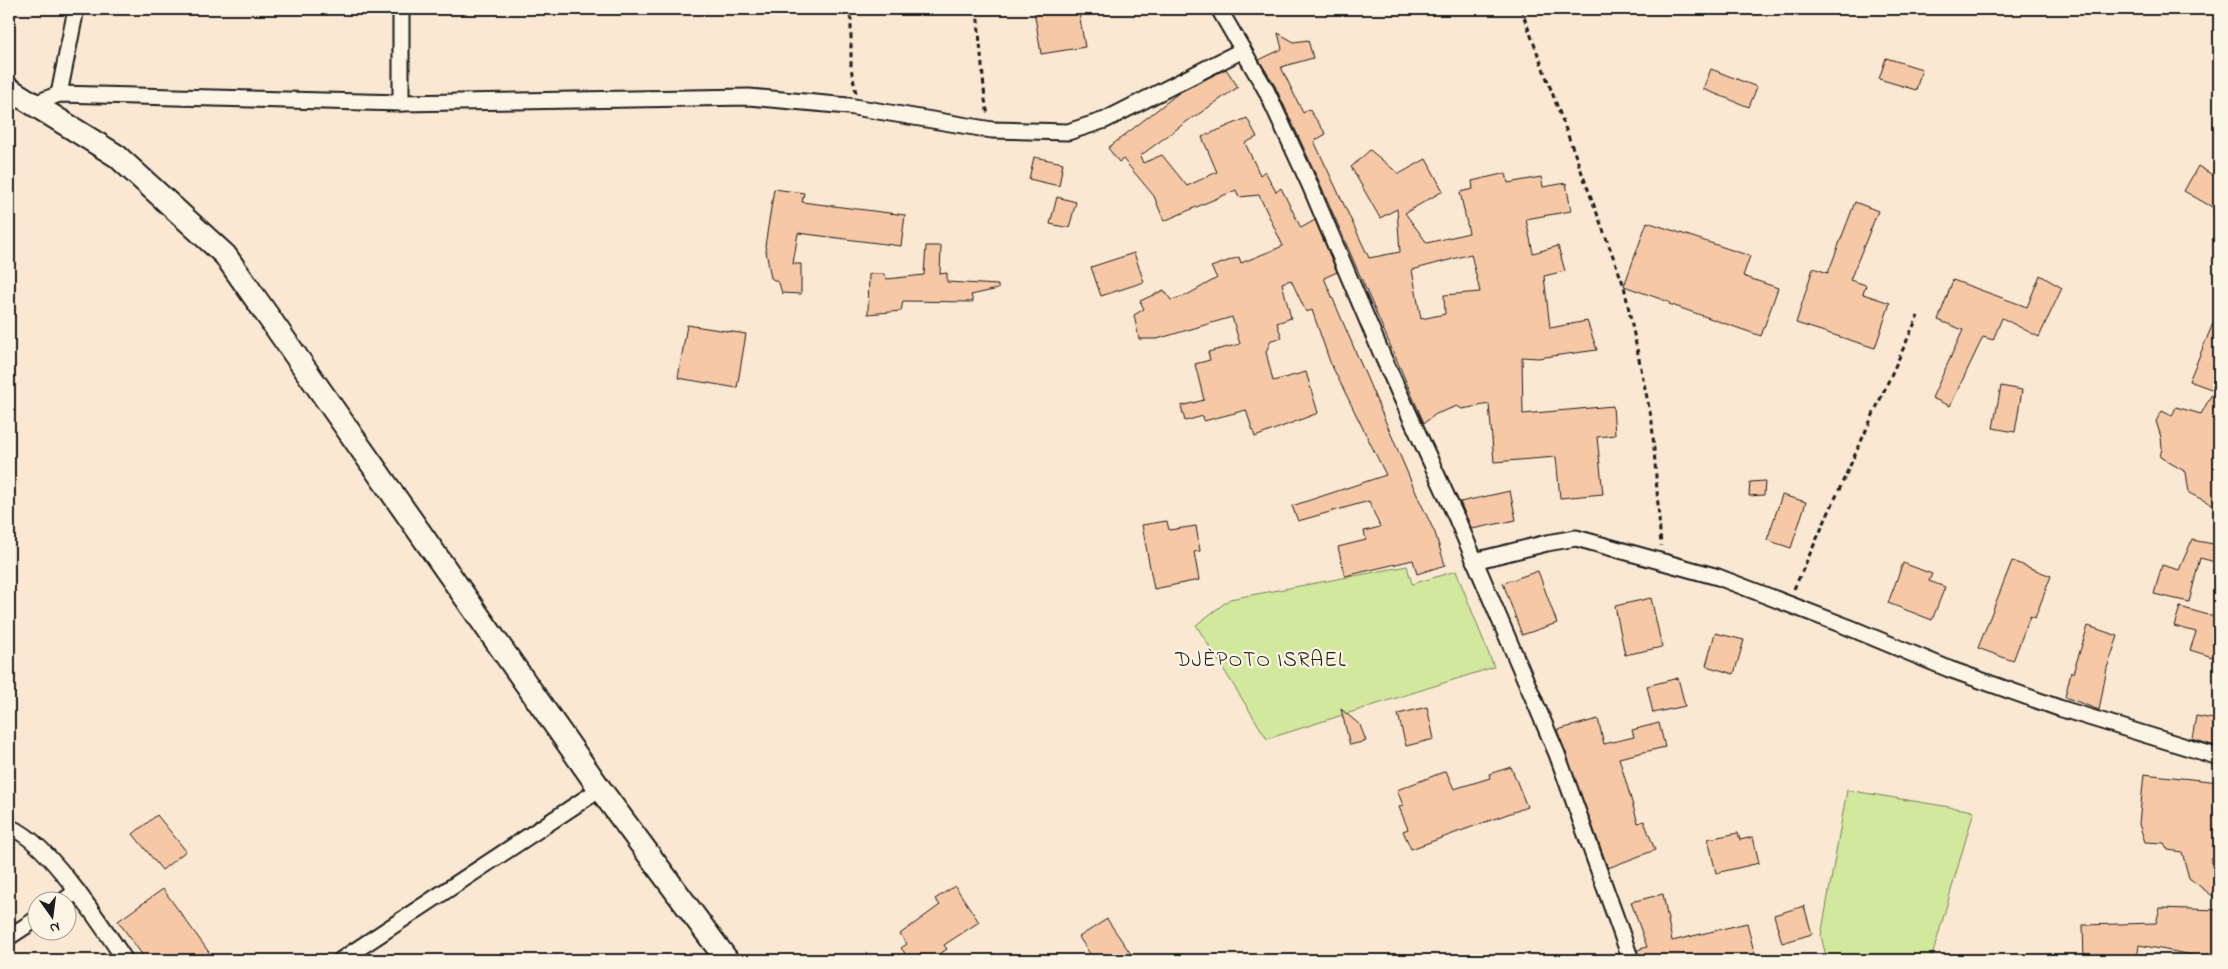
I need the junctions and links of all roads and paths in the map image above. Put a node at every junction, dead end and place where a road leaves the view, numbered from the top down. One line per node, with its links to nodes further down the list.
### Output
1 (76, 9): 9 (street)
2 (401, 9): 10 (street)
3 (845, 9): 12 (path)
4 (977, 9): 13 (path)
5 (1219, 9): 7 (street)
6 (1522, 9): 16 (path)
7 (1243, 50): 13 (street); 15 (street)
8 (9, 90): 11 (street)
9 (59, 94): 10 (street); 11 (street)
10 (400, 103): 12 (street)
11 (34, 104): 19 (street)
12 (859, 108): 13 (street)
13 (992, 130)
14 (1918, 316): 17 (path)
15 (1474, 561): 16 (street); 27 (street)
16 (1662, 562): 17 (street)
17 (1787, 604): 18 (street)
18 (2219, 757)
19 (600, 789): 25 (street); 26 (street)
20 (9, 828): 21 (street)
21 (77, 891): 24 (street)
22 (28, 925): 23 (street)
23 (9, 937)
24 (125, 960)
25 (341, 960)
26 (727, 960)
27 (1631, 960)

